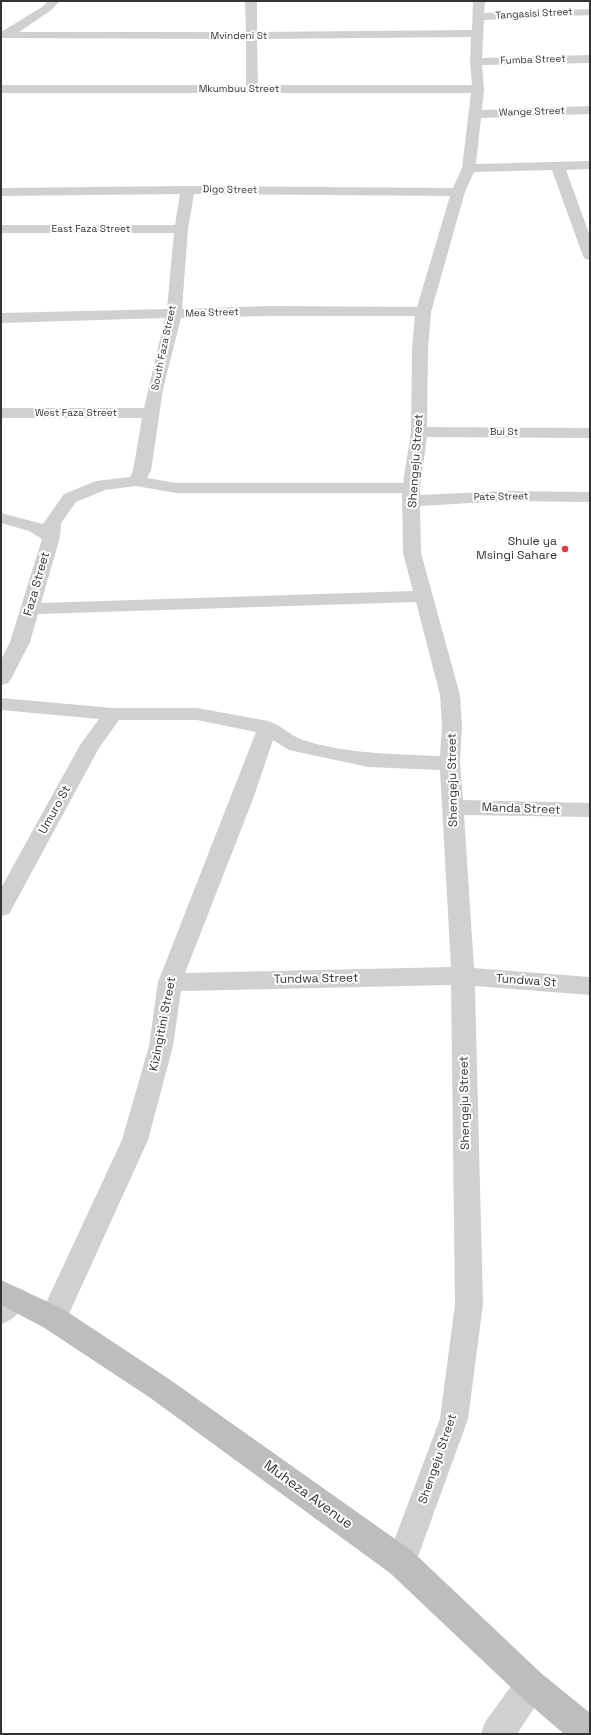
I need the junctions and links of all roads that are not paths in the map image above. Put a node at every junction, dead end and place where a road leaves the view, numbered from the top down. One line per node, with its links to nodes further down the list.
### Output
1 (54, 1): 5 (street)
2 (250, 1): 6 (street)
3 (590, 12): 4 (street, Tangasisi Street)
4 (478, 17): 6 (street, Mvindeni St); 8 (street, Shengeju Street)
5 (3, 35): 6 (street, Mvindeni St)
6 (252, 36): 9 (street)
7 (590, 59): 8 (street, Fumba Street)
8 (476, 62): 10 (street, Shengeju Street)
9 (252, 89): 10 (street, Mkumbuu Street); 11 (street, Mkumbuu Street)
10 (478, 89): 13 (street, Shengeju Street)
11 (3, 93)
12 (590, 110): 13 (street, Wange Street)
13 (474, 114): 16 (street, Shengeju Street)
14 (590, 165): 15 (street)
15 (558, 167): 16 (street); 22 (street)
16 (469, 168): 19 (street, Shengeju Street)
17 (188, 190): 18 (street, Digo Street); 19 (street, Digo Street); 21 (street, South Faza Street)
18 (1, 192)
19 (458, 192): 23 (street, Shengeju Street)
20 (1, 229): 21 (street, East Faza Street)
21 (181, 229): 24 (street, South Faza Street)
22 (590, 256)
23 (423, 312): 24 (street, Mea Street); 28 (street, Shengeju Street)
24 (174, 314): 25 (street, Mea Street); 27 (street, South Faza Street)
25 (1, 318)
26 (1, 413): 27 (street, West Faza Street)
27 (150, 413): 30 (street, South Faza Street)
28 (419, 432): 29 (street, Bui St); 31 (street, Shengeju Street)
29 (590, 433)
30 (136, 481): 31 (street, Pate Street); 34 (street, Pate Street)
31 (412, 494): 32 (street, Pate Street); 35 (street, Shengeju Street)
32 (590, 497)
33 (1, 518): 34 (street, Faza Street)
34 (51, 537): 36 (street, Faza Street)
35 (423, 596): 36 (street); 41 (street, Shengeju Street)
36 (30, 610): 37 (street, Faza Street)
37 (1, 679)
38 (1, 704): 39 (street)
39 (113, 714): 40 (street); 44 (street, Umuro St)
40 (268, 728): 41 (street); 47 (street, Kizingitini Street)
41 (450, 763): 42 (street, Shengeju Street)
42 (452, 807): 43 (street, Manda Street); 46 (street, Shengeju Street)
43 (590, 810)
44 (8, 881): 45 (street, Umuro St)
45 (1, 908)
46 (463, 976): 47 (street, Tundwa Street); 48 (street, Tundwa St); 51 (street, Shengeju Street)
47 (170, 982): 50 (street, Kizingitini Street)
48 (590, 986)
49 (5, 1301): 50 (street, Muheza Avenue)
50 (53, 1318): 51 (street, Muheza Avenue)
51 (402, 1562): 52 (street, Muheza Avenue)
52 (531, 1685): 53 (street); 54 (street, Muheza Avenue)
53 (497, 1734)
54 (588, 1734)

